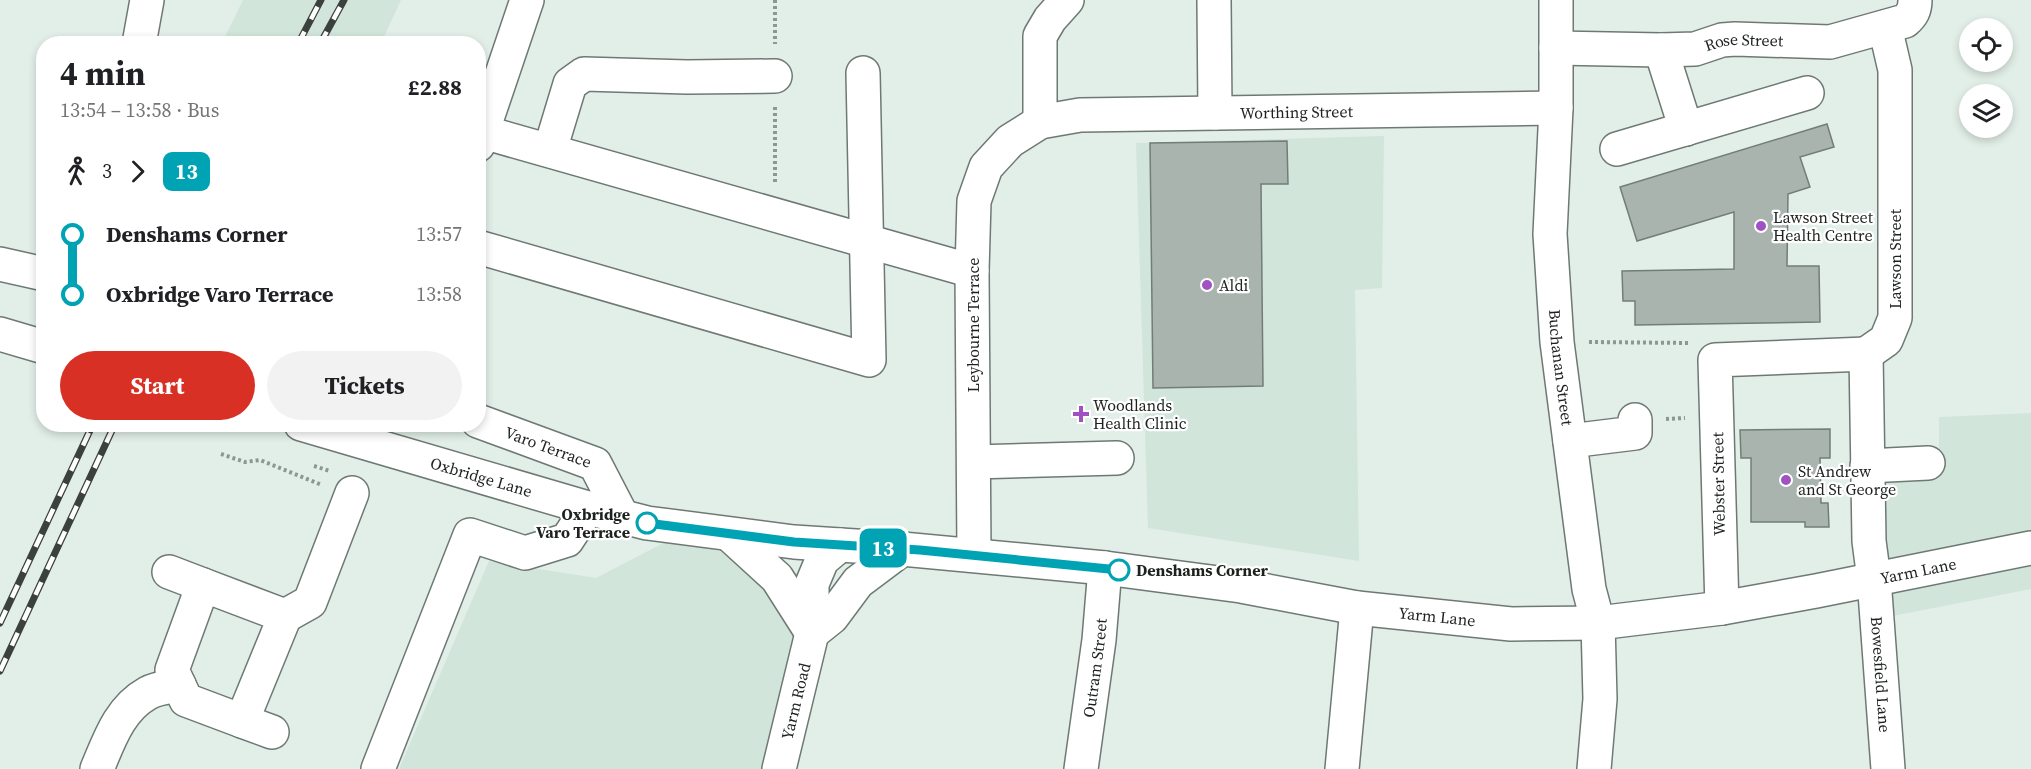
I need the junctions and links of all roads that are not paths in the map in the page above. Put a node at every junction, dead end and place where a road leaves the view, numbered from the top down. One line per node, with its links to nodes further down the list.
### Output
1 (147, 0): 8 (street)
2 (526, 0): 17 (street)
3 (1067, 0): 16 (street)
4 (1214, 0): 15 (street)
5 (1556, 0): 9 (street, Buchanan Street)
6 (1915, 0): 7 (street, Rose Street)
7 (1885, 27): 10 (street, Rose Street); 29 (street, Lawson Street)
8 (140, 36)
9 (1556, 48): 10 (street, Rose Street); 14 (street, Buchanan Street)
10 (1661, 50): 18 (street)
11 (863, 73): 22 (street)
12 (775, 76): 21 (street)
13 (1807, 93): 18 (street)
14 (1556, 108): 15 (street, Worthing Street); 33 (street, Buchanan Street)
15 (1215, 113): 16 (street, Worthing Street)
16 (1040, 122): 25 (street, Leybourne Terrace)
17 (486, 123)
18 (1686, 129): 20 (street)
19 (486, 139): 21 (street)
20 (1617, 149)
21 (550, 150): 22 (street)
22 (857, 237): 23 (street); 25 (street)
23 (486, 249)
24 (0, 264): 26 (street)
25 (972, 271): 35 (street, Leybourne Terrace)
26 (36, 272)
27 (0, 334): 28 (street)
28 (36, 345)
29 (1866, 354): 37 (street); 51 (street, Webster Street)
30 (1635, 420): 33 (street)
31 (486, 424): 40 (street, Varo Terrace)
32 (328, 432): 39 (street, Oxbridge Lane)
33 (1570, 441): 53 (street, Buchanan Street)
34 (1117, 458): 35 (street)
35 (974, 462): 45 (street, Leybourne Terrace)
36 (1928, 463): 37 (street)
37 (1867, 466): 48 (street)
38 (341, 490): 52 (street)
39 (588, 508): 40 (street, Oxbridge Lane); 59 (street)
40 (623, 518): 41 (street, Oxbridge Lane)
41 (730, 535): 42 (street, Oxbridge Lane); 54 (street)
42 (840, 545): 44 (street, Yarm Lane); 54 (street, Yarm Road)
43 (2031, 548): 48 (street, Yarm Lane)
44 (902, 549): 45 (street, Yarm Lane); 54 (street)
45 (974, 555): 46 (street, Yarm Lane)
46 (1105, 567): 50 (street, Yarm Lane); 61 (street, Outram Street)
47 (169, 572): 49 (street)
48 (1874, 579): 51 (street, Yarm Lane); 64 (street, Bowesfield Lane)
49 (203, 585): 52 (street); 55 (street)
50 (1357, 608): 53 (street, Yarm Lane); 62 (street)
51 (1722, 608): 53 (street, Yarm Lane)
52 (285, 616): 56 (street)
53 (1598, 623): 63 (street, Buchanan Street)
54 (812, 633): 60 (street, Yarm Road)
55 (179, 684): 56 (street); 58 (street)
56 (242, 721): 57 (street)
57 (272, 732)
58 (98, 769)
59 (378, 769)
60 (779, 769)
61 (1082, 769)
62 (1341, 769)
63 (1594, 769)
64 (1888, 769)

